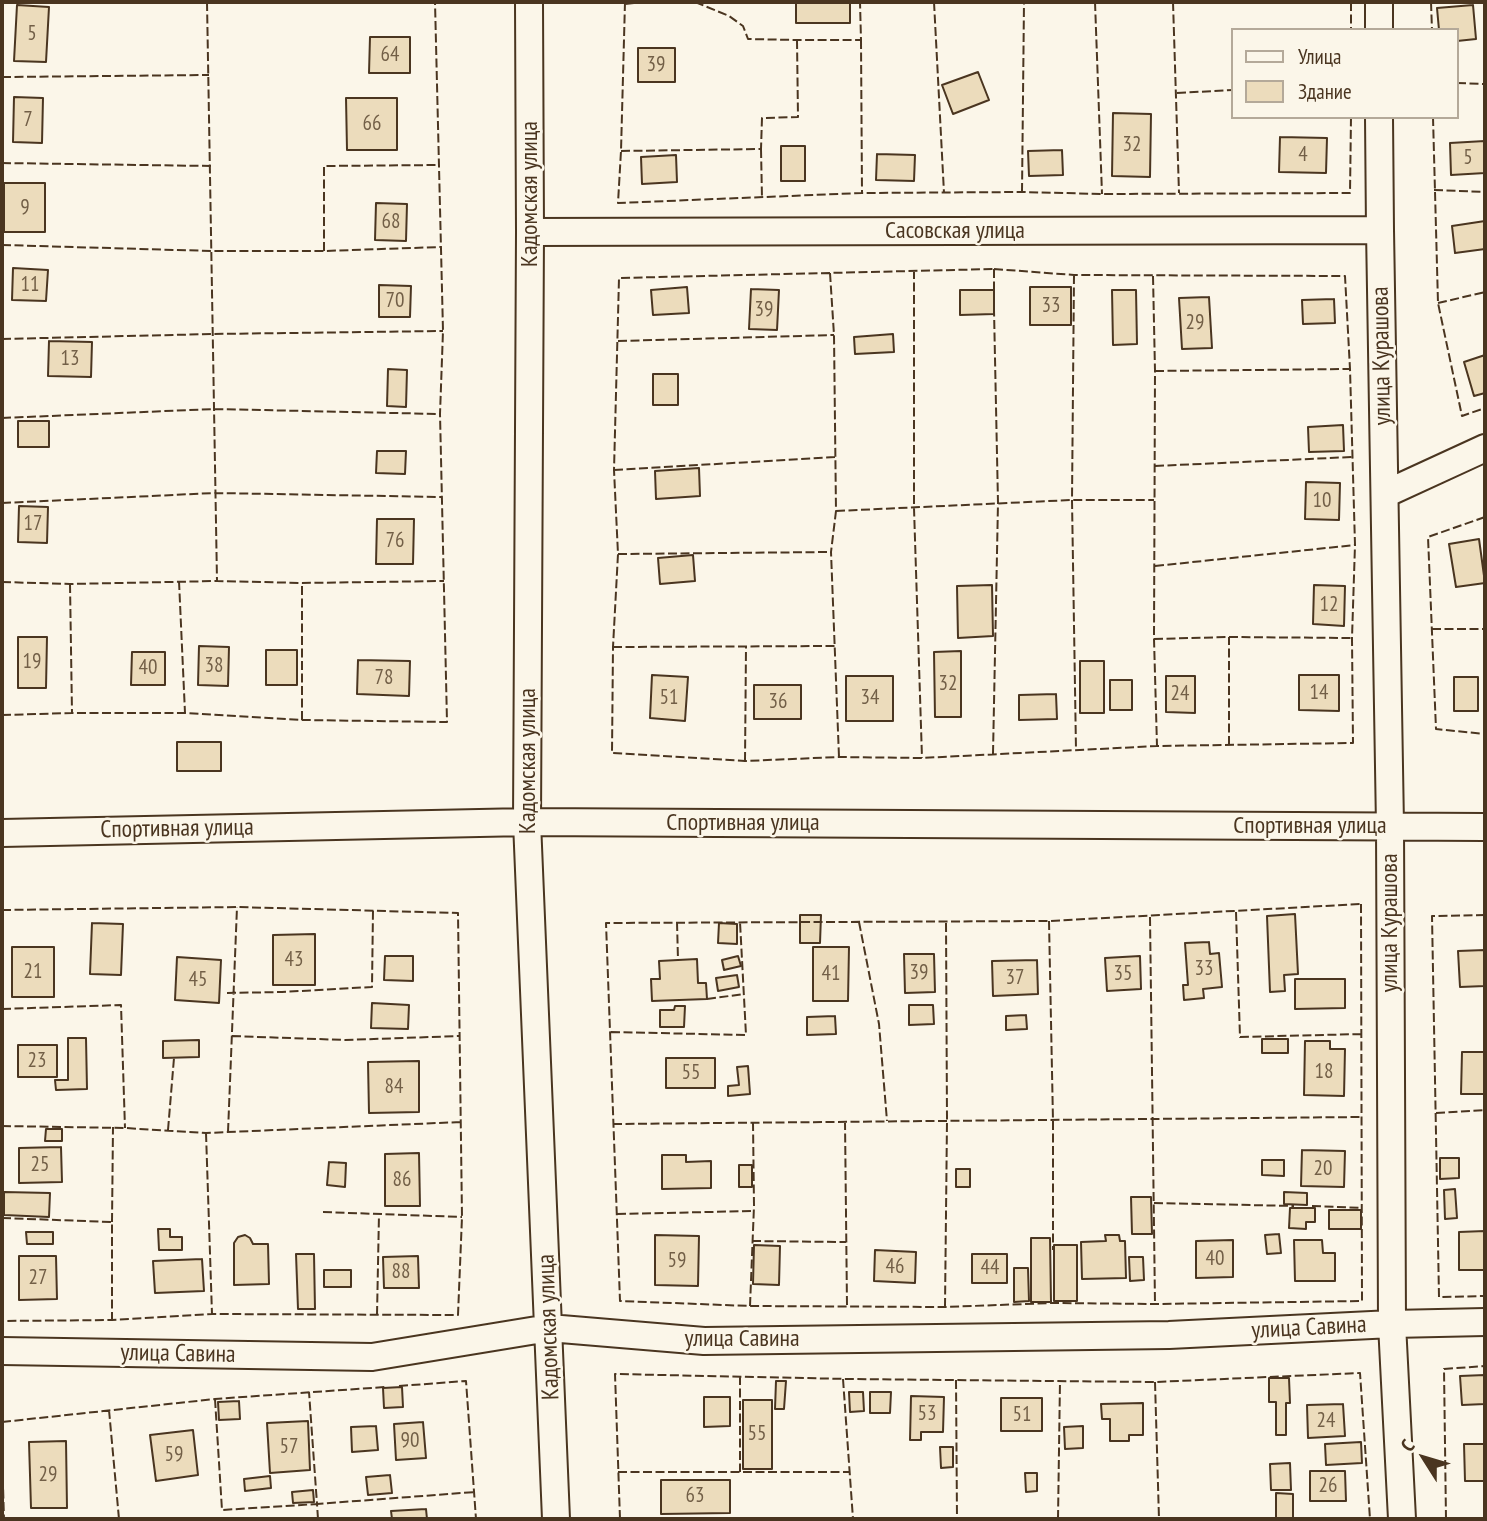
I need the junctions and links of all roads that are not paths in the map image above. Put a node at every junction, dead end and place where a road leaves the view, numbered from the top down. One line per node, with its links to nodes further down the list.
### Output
1 (529, 2): 6 (street, Кадомская улица)
2 (1379, 2): 3 (street)
3 (1379, 28)
4 (1379, 119): 5 (street, улица Курашова)
5 (1380, 230): 6 (street, Сасовская улица); 8 (street, улица Курашова)
6 (530, 232): 9 (street, Кадомская улица)
7 (1485, 448): 8 (street)
8 (1385, 494): 10 (street, улица Курашова)
9 (527, 822): 10 (street, Спортивная улица); 12 (street, Спортивная улица); 15 (street, Кадомская улица)
10 (1390, 826): 11 (street, Спортивная улица); 14 (street, улица Курашова)
11 (1485, 827)
12 (2, 833)
13 (1485, 1322): 14 (street, улица Савина)
14 (1392, 1324): 15 (street, улица Савина); 18 (street, улица Курашова)
15 (549, 1328): 16 (street, улица Савина); 17 (street, Кадомская улица)
16 (2, 1350)
17 (556, 1519)
18 (1402, 1519)

